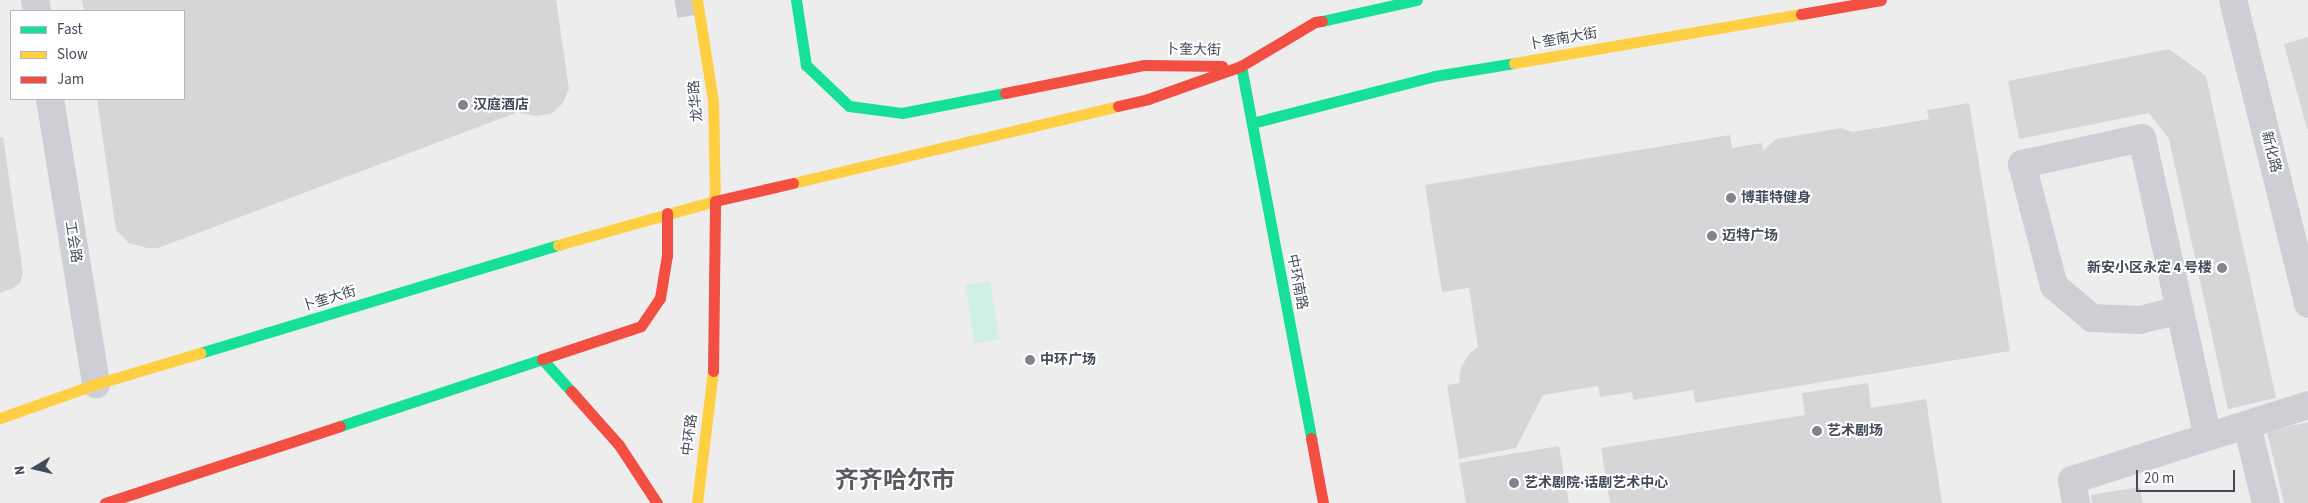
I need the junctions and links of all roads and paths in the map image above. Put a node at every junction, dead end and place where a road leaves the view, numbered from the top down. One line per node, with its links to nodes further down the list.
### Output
1 (697, 0): 10 (main road, 龙华路)
2 (796, 0): 7 (main road, 卜奎大街)
3 (1416, 0): 6 (main road)
4 (1881, 0): 9 (main road, 卜奎南大街)
5 (2233, 0): 12 (street, 新化路)
6 (1350, 7): 7 (main road)
7 (1241, 66): 9 (main road, 中环南路); 10 (main road, 卜奎大街)
8 (50, 100): 16 (street, 工会路)
9 (1252, 123): 25 (main road, 中环南路)
10 (715, 201): 11 (main road, 卜奎大街); 15 (main road, 龙华路)
11 (667, 213): 14 (main road); 16 (main road, 卜奎大街)
12 (2308, 304)
13 (2180, 310): 13 (street); 20 (street)
14 (542, 359): 22 (main road); 23 (main road)
15 (713, 371): 24 (main road, 中环路)
16 (96, 384): 18 (main road, 卜奎大街)
17 (2308, 405): 19 (street)
18 (0, 418)
19 (2247, 425): 20 (street); 26 (street)
20 (2208, 437): 21 (street)
21 (2070, 495)
22 (105, 503)
23 (657, 503)
24 (697, 503)
25 (1323, 503)
26 (2266, 503)

